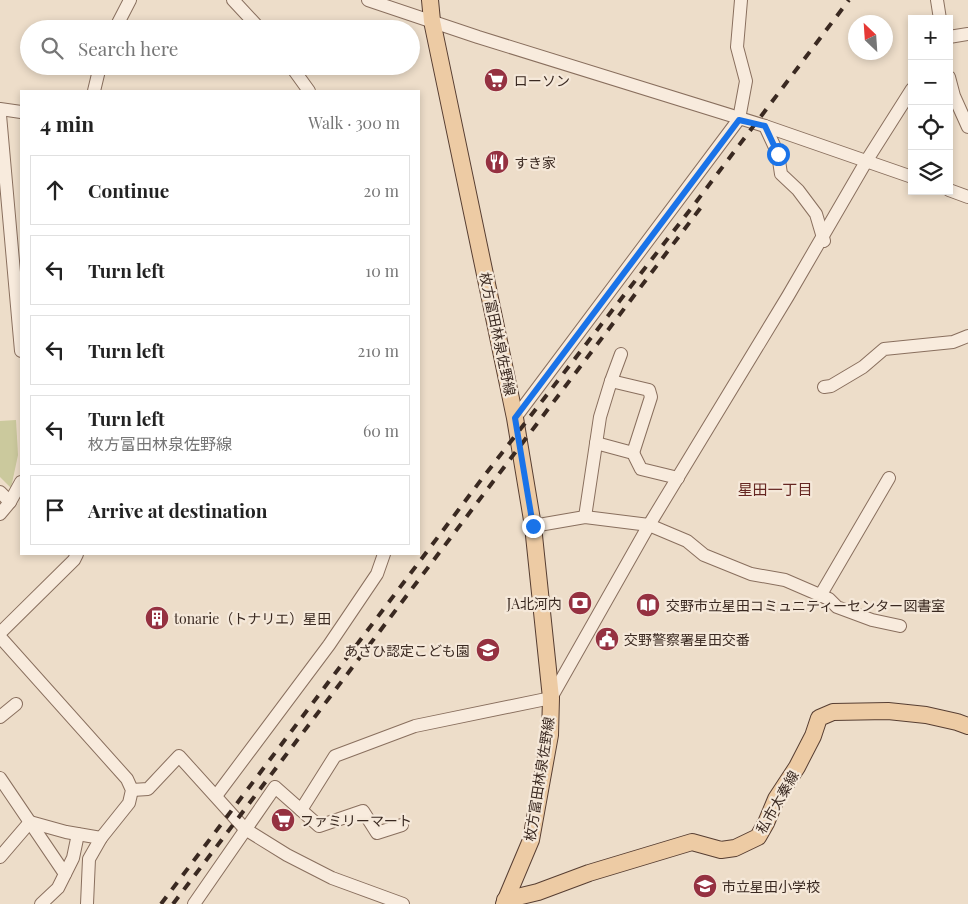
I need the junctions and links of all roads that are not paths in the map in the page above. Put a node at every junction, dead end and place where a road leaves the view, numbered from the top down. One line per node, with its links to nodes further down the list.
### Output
1 (130, 0): 8 (street)
2 (234, 0): 9 (street)
3 (368, 0): 10 (street)
4 (430, 0): 10 (main road, 枚方富田林泉佐野線)
5 (741, 0): 22 (street)
6 (937, 0): 7 (street)
7 (939, 15)
8 (120, 20)
9 (252, 20)
10 (432, 20): 22 (street); 37 (main road, 枚方富田林泉佐野線)
11 (968, 34): 12 (street)
12 (953, 36)
13 (98, 75): 15 (street)
14 (297, 75): 16 (street)
15 (94, 90)
16 (308, 90)
17 (953, 92): 24 (street)
18 (908, 95): 25 (street)
19 (0, 109): 20 (street)
20 (20, 112)
21 (0, 115): 29 (street)
22 (739, 120): 23 (street); 37 (street)
23 (765, 126): 25 (street); 30 (street)
24 (968, 126)
25 (867, 160): 26 (street); 30 (street)
26 (908, 175)
27 (953, 191): 28 (street)
28 (968, 197)
29 (4, 209): 33 (street)
30 (823, 236): 31 (street); 40 (street)
31 (791, 304)
32 (968, 336): 36 (street)
33 (20, 343)
34 (620, 354): 35 (street)
35 (611, 381): 38 (street); 39 (street)
36 (824, 387)
37 (515, 418): 48 (main road, 枚方富田林泉佐野線)
38 (596, 443): 39 (street); 46 (street)
39 (633, 452): 40 (street)
40 (678, 478): 47 (street)
41 (889, 478): 51 (street)
42 (20, 484): 44 (street)
43 (0, 492): 44 (street)
44 (10, 502): 45 (street)
45 (0, 514)
46 (585, 517): 47 (street); 48 (street)
47 (649, 525): 51 (street); 55 (street)
48 (533, 526): 55 (main road, 枚方富田林泉佐野線)
49 (76, 555): 53 (street)
50 (384, 555): 61 (street)
51 (820, 596): 52 (street)
52 (900, 626)
53 (0, 632)
54 (0, 637): 60 (street)
55 (551, 698): 62 (street); 70 (main road, 枚方富田林泉佐野線)
56 (16, 704): 57 (street)
57 (0, 716)
58 (968, 726): 70 (main road, 私市太秦線)
59 (0, 778): 63 (street)
60 (132, 790): 61 (street); 67 (street)
61 (216, 796): 65 (street)
62 (301, 810): 64 (street); 65 (street)
63 (30, 822): 66 (street); 68 (street); 69 (street)
64 (402, 825)
65 (245, 829): 73 (street); 74 (street)
66 (78, 834): 67 (street); 69 (street)
67 (100, 838): 72 (street)
68 (0, 857)
69 (65, 874): 71 (street)
70 (504, 902)
71 (41, 904)
72 (87, 904)
73 (194, 904)
74 (403, 904)

